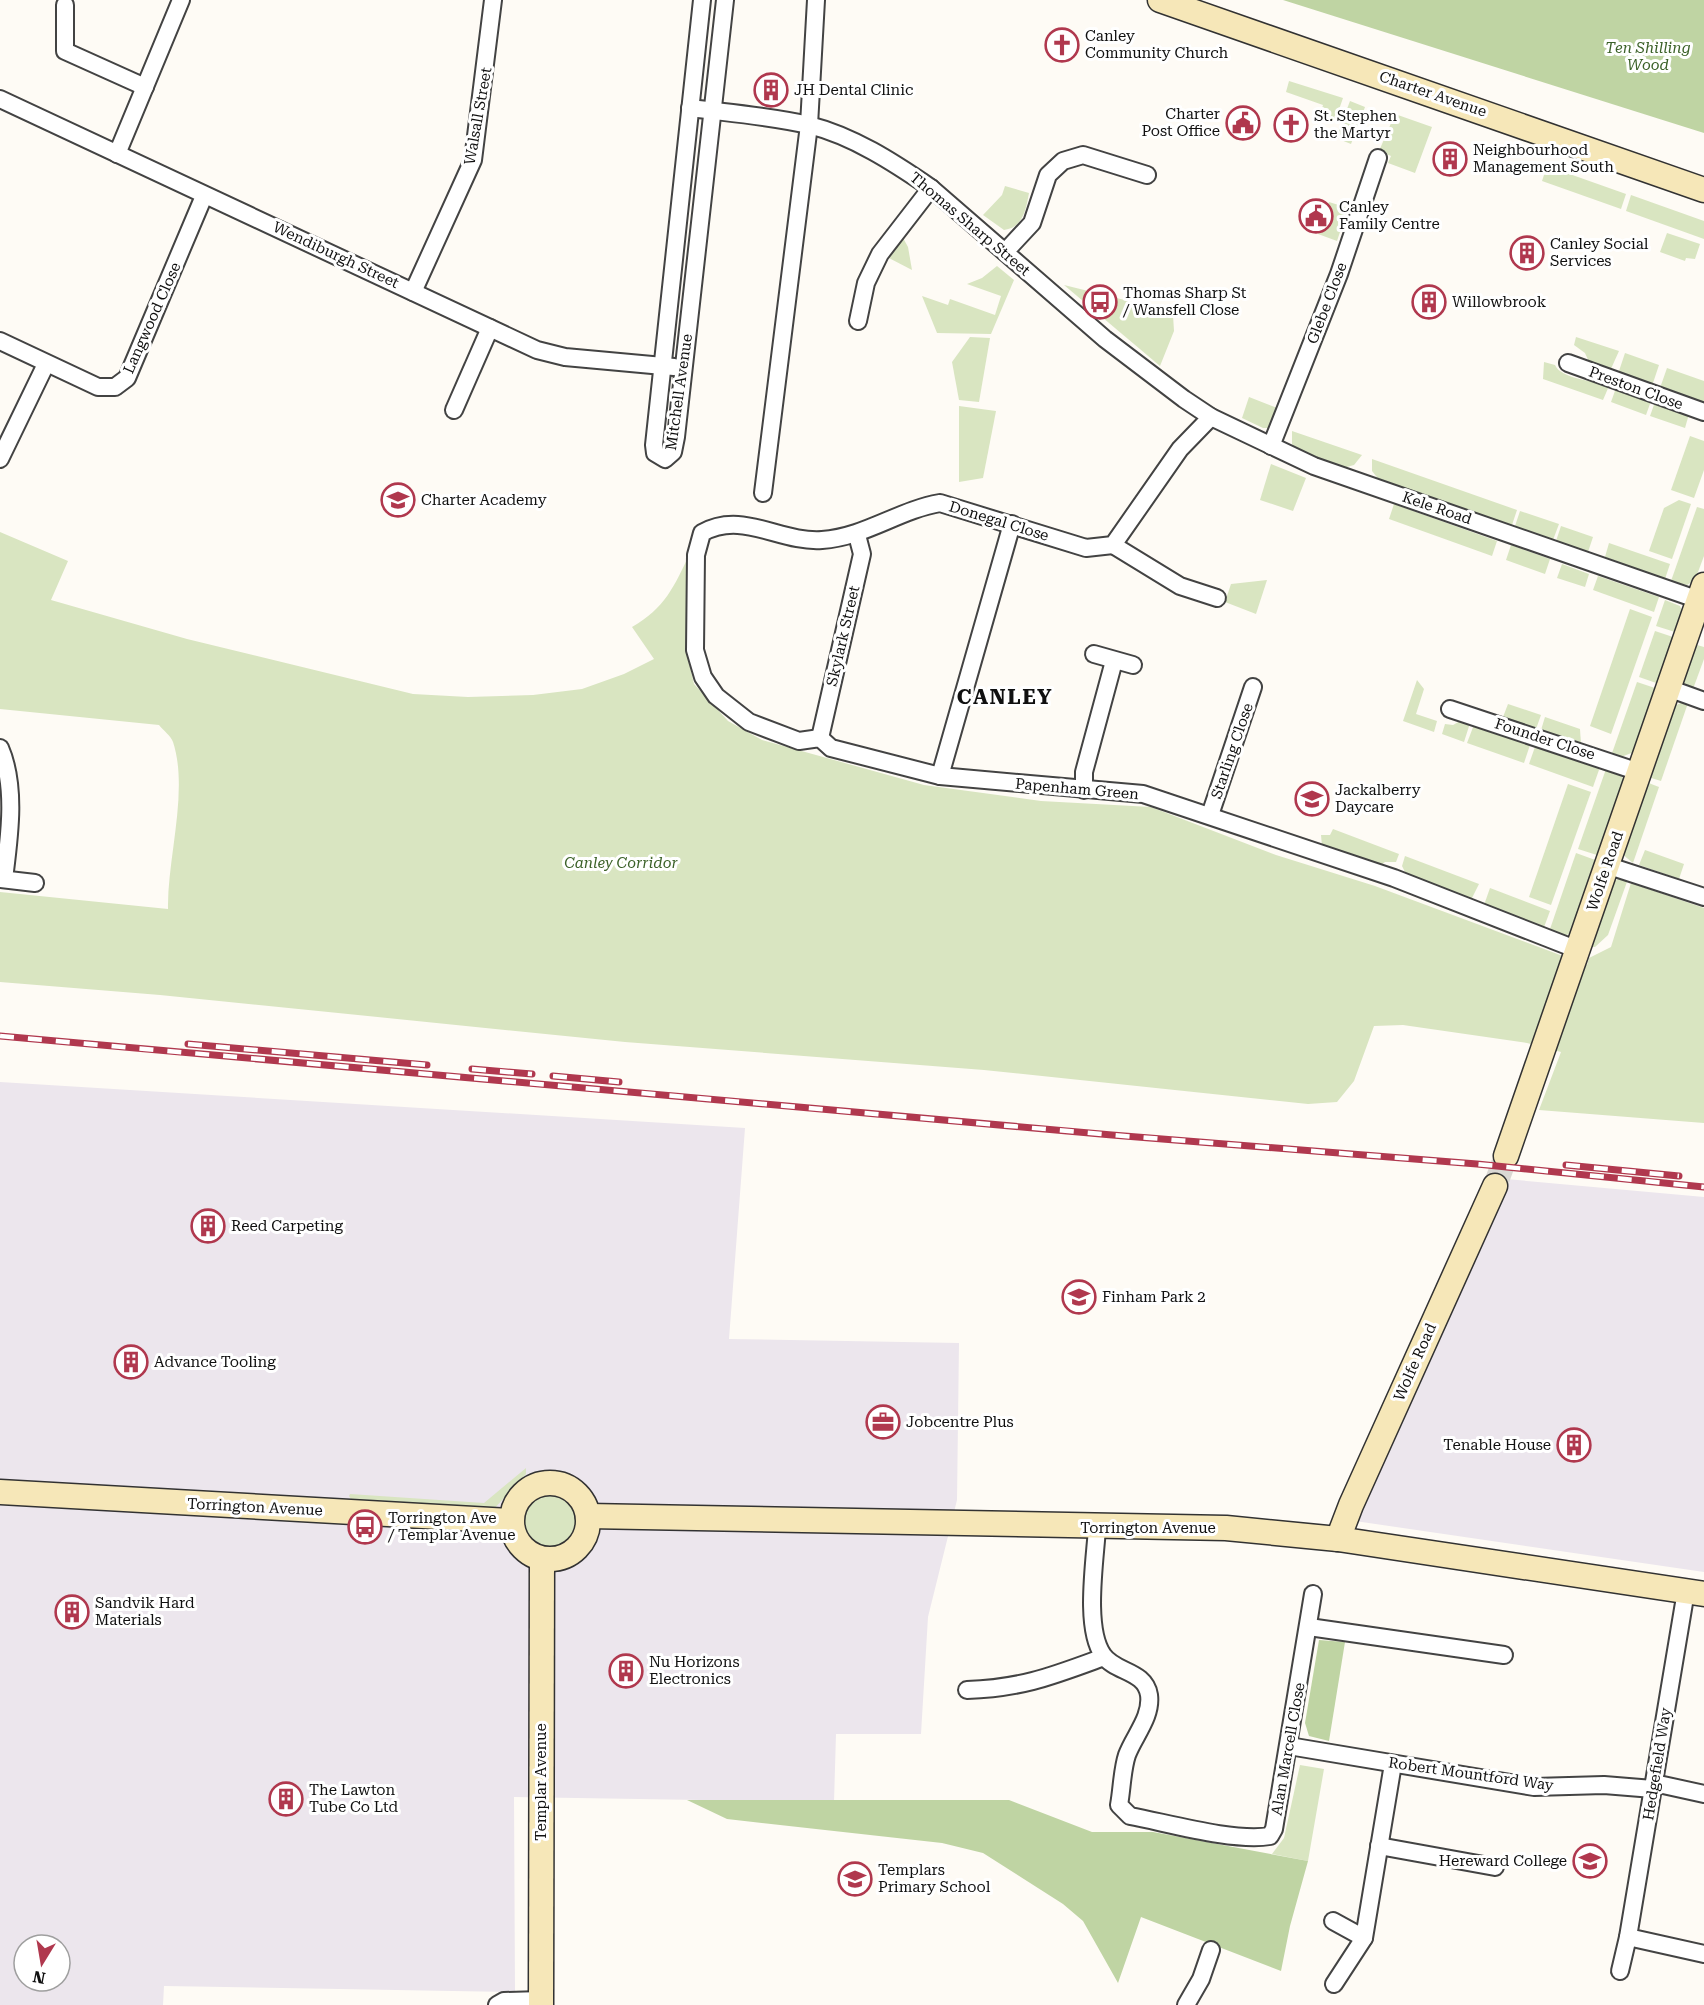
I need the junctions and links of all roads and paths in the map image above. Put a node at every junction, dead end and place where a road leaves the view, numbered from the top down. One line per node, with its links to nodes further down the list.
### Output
1 (181, 0): 8 (street)
2 (493, 0): 20 (street, Walsall Street)
3 (702, 0): 10 (street, Mitchell Avenue)
4 (725, 0): 11 (street, Mitchell Avenue)
5 (816, 0): 12 (street)
6 (1160, 0): 17 (street, Charter Avenue)
7 (65, 5): 8 (street)
8 (145, 87): 13 (street)
9 (0, 99): 13 (street, Wendiburgh Street)
10 (690, 108): 11 (street, Thomas Sharp Street); 27 (street, Mitchell Avenue)
11 (714, 111): 12 (street, Thomas Sharp Street); 26 (street, Mitchell Avenue)
12 (809, 125): 16 (street, Thomas Sharp Street); 34 (street)
13 (117, 154): 18 (street, Wendiburgh Street)
14 (1378, 158): 32 (street, Glebe Close)
15 (1147, 175): 19 (street)
16 (931, 188): 19 (street, Thomas Sharp Street); 21 (street)
17 (1704, 190)
18 (204, 196): 20 (street, Wendiburgh Street); 25 (street, Langwood Close)
19 (1005, 252): 28 (street, Thomas Sharp Street)
20 (413, 292): 22 (street, Wendiburgh Street)
21 (858, 321)
22 (490, 328): 27 (street, Wendiburgh Street); 29 (street)
23 (0, 341): 25 (street, Langwood Close)
24 (1568, 363): 30 (street, Preston Close)
25 (46, 364): 33 (street)
26 (684, 367): 27 (street, Wendiburgh Street); 27 (street, Mitchell Avenue)
27 (663, 368)
28 (1184, 399): 31 (street, Kele Road)
29 (454, 410)
30 (1704, 412)
31 (1211, 417): 32 (street, Kele Road); 37 (street)
32 (1271, 446): 39 (street, Kele Road)
33 (0, 459)
34 (763, 493)
35 (1012, 524): 36 (street, Donegal Close); 37 (street, Donegal Close); 51 (street)
36 (857, 535): 38 (street, Donegal Close); 48 (street, Skylark Street)
37 (1113, 545): 40 (street)
38 (696, 555): 48 (street, Papenham Green)
39 (1701, 593): 45 (street, Wolfe Road)
40 (1217, 598)
41 (1094, 654): 42 (street)
42 (1114, 661): 43 (street); 52 (street)
43 (1133, 664)
44 (1254, 687): 53 (street, Starling Close)
45 (1668, 688): 46 (street); 50 (street, Wolfe Road)
46 (1704, 701)
47 (1450, 708): 50 (street, Founder Close)
48 (819, 738): 51 (street, Papenham Green)
49 (0, 748): 55 (street)
50 (1639, 772): 54 (street, Wolfe Road)
51 (940, 776): 52 (street, Papenham Green)
52 (1084, 790): 53 (street, Papenham Green)
53 (1210, 815): 58 (street, Papenham Green)
54 (1606, 865): 57 (street); 58 (street, Wolfe Road)
55 (2, 879): 56 (street)
56 (35, 883)
57 (1704, 897)
58 (1578, 950): 59 (street, Wolfe Road)
59 (1506, 1156)
60 (1495, 1185): 65 (street, Wolfe Road)
61 (0, 1492): 63 (street, Torrington Avenue)
62 (588, 1516): 63 (street); 64 (street, Torrington Avenue); 66 (street)
63 (511, 1521): 66 (street)
64 (1097, 1528): 65 (street, Torrington Avenue); 71 (street)
65 (1338, 1539): 67 (street, Torrington Avenue)
66 (542, 1559): 86 (street, Templar Avenue)
67 (1695, 1592): 75 (street, Hedgefield Way)
68 (1313, 1594): 69 (street, Alan Marcell Close)
69 (1309, 1627): 70 (street); 73 (street, Alan Marcell Close)
70 (1504, 1655)
71 (1104, 1657): 72 (street); 73 (street, Alan Marcell Close)
72 (967, 1690)
73 (1289, 1746): 74 (street, Robert Mountford Way)
74 (1393, 1764): 75 (street, Robert Mountford Way); 77 (street)
75 (1654, 1786): 76 (street, Robert Mountford Way); 80 (street, Hedgefield Way)
76 (1704, 1794)
77 (1379, 1846): 78 (street); 81 (street)
78 (1495, 1868)
79 (1333, 1921): 81 (street)
80 (1628, 1937): 83 (street); 84 (street, Hedgefield Way)
81 (1364, 1938): 85 (street)
82 (1211, 1950): 88 (street)
83 (1704, 1954)
84 (1620, 1971)
85 (1334, 1984)
86 (541, 2003): 87 (street)
87 (497, 2005)
88 (1186, 2005)

